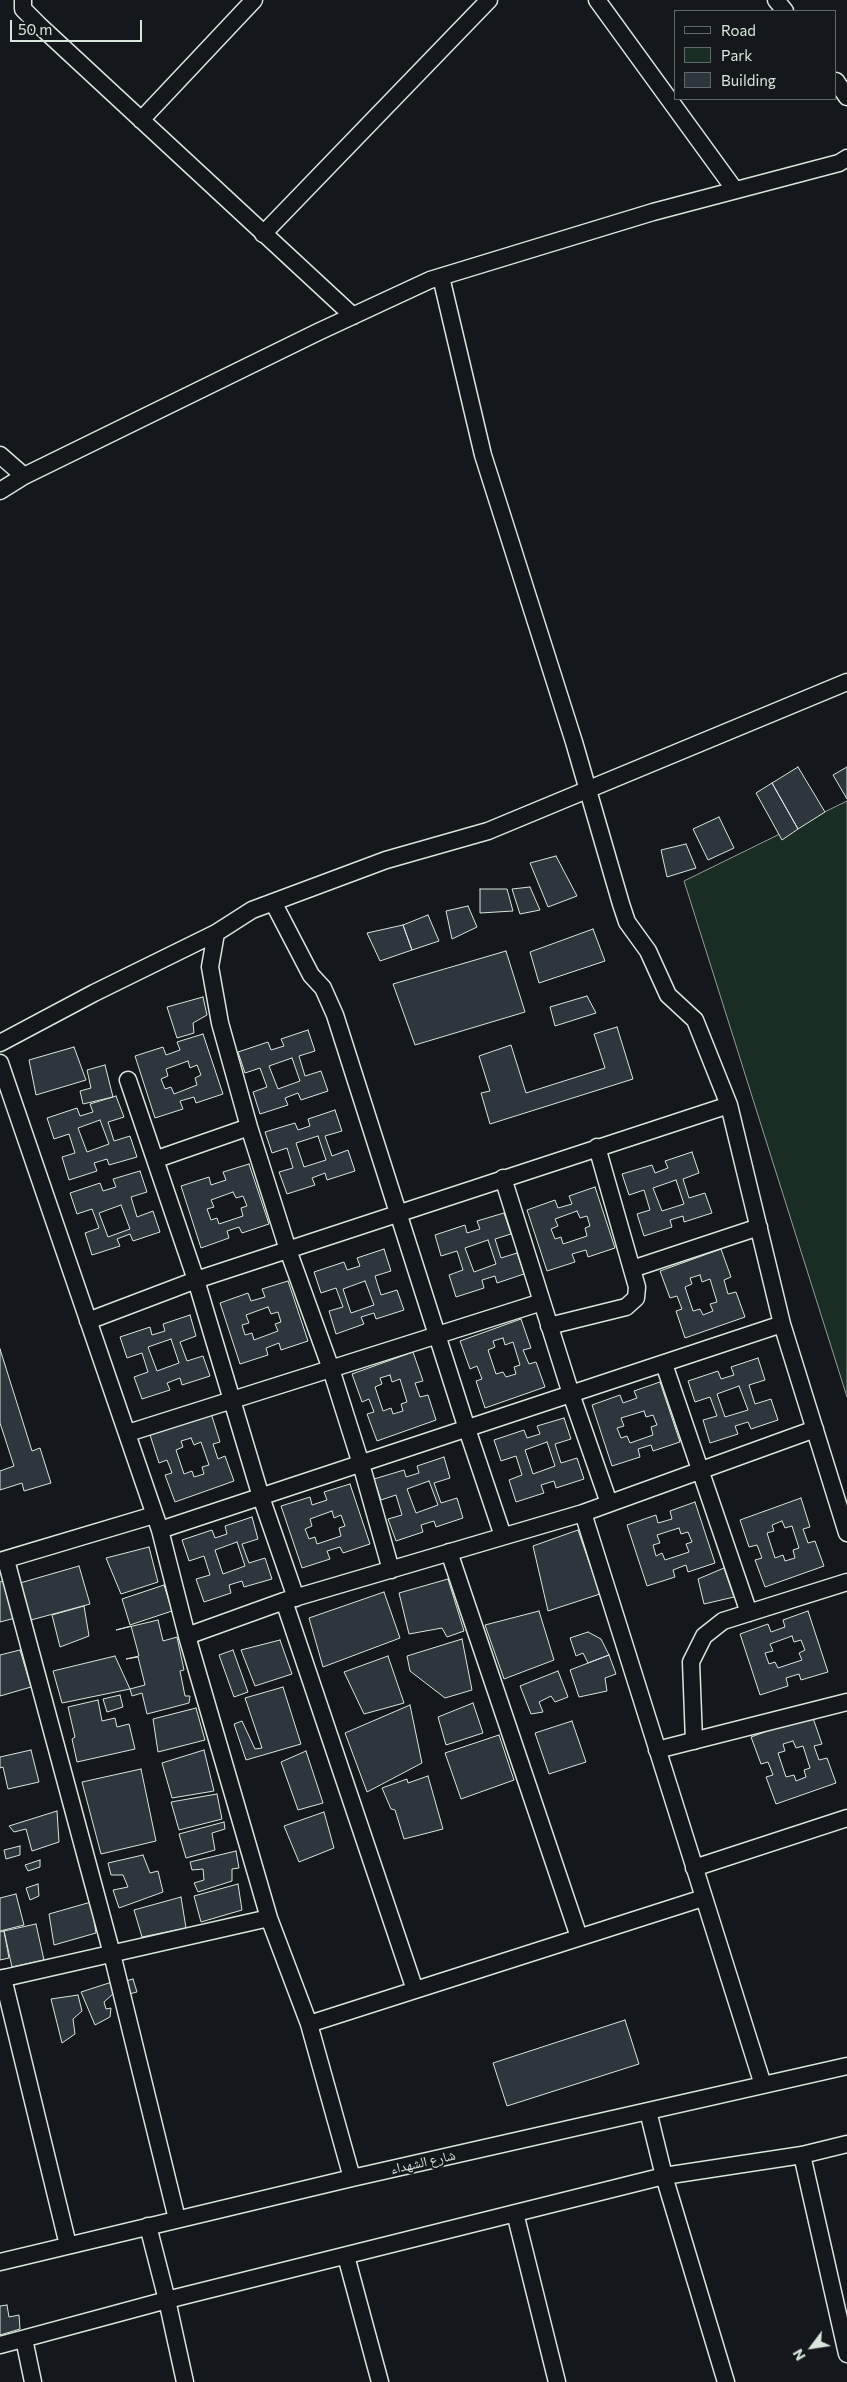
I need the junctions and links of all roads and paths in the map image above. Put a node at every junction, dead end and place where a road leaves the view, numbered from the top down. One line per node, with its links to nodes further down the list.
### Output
1 (23, 0): 9 (street)
2 (254, 0): 9 (street)
3 (489, 0): 12 (street)
4 (597, 0): 11 (street)
5 (776, 0): 6 (street)
6 (784, 10)
7 (837, 82): 8 (street)
8 (847, 97)
9 (141, 120): 12 (street)
10 (847, 158): 11 (street)
11 (735, 190): 13 (street)
12 (263, 234): 14 (street)
13 (441, 277): 14 (street); 19 (street)
14 (352, 316): 16 (street)
15 (0, 455): 16 (street)
16 (24, 476): 17 (street)
17 (0, 491)
18 (847, 682): 19 (street)
19 (587, 792): 20 (street); 25 (street)
20 (273, 902): 21 (street); 30 (street)
21 (216, 933): 22 (street); 26 (street)
22 (0, 1043)
23 (0, 1063): 36 (street)
24 (128, 1080): 28 (street)
25 (729, 1105): 27 (street); 31 (street)
26 (249, 1127): 28 (street); 32 (street)
27 (597, 1148): 29 (street); 33 (street)
28 (156, 1159): 34 (street)
29 (503, 1178): 30 (street); 35 (street)
30 (399, 1212): 32 (street); 39 (street)
31 (759, 1228): 33 (street); 37 (street)
32 (288, 1250): 34 (street); 41 (street)
33 (632, 1269): 38 (street)
34 (196, 1280): 36 (street); 43 (street)
35 (542, 1302): 38 (street); 39 (street)
36 (88, 1321): 46 (street)
37 (782, 1324): 40 (street); 44 (street)
38 (549, 1326): 42 (street)
39 (437, 1334): 41 (street); 45 (street)
40 (664, 1364): 42 (street); 48 (street)
41 (331, 1370): 43 (street); 47 (street)
42 (571, 1394): 45 (street); 50 (street)
43 (232, 1402): 46 (street); 49 (street)
44 (815, 1428): 48 (street); 53 (street)
45 (467, 1429): 47 (street); 54 (street)
46 (128, 1434): 52 (street)
47 (361, 1464): 49 (street); 57 (street)
48 (700, 1470): 50 (street); 60 (street)
49 (261, 1497): 52 (street); 59 (street)
50 (609, 1503): 51 (street)
51 (583, 1513): 54 (street); 64 (street)
52 (157, 1522): 56 (street); 61 (street)
53 (847, 1533)
54 (503, 1536): 55 (street)
55 (449, 1552): 57 (street); 69 (street)
56 (3, 1560): 70 (street)
57 (391, 1570): 59 (street)
58 (847, 1582): 60 (street)
59 (290, 1600): 61 (street); 72 (street)
60 (749, 1613): 63 (street)
61 (187, 1636): 68 (street)
62 (847, 1702): 63 (street)
63 (694, 1741): 64 (street)
64 (657, 1750): 66 (street)
65 (847, 1818): 66 (street)
66 (694, 1868): 67 (street)
67 (704, 1898): 69 (street); 75 (street)
68 (270, 1918): 70 (street); 73 (street)
69 (578, 1938): 72 (street)
70 (112, 1954): 71 (street); 82 (street)
71 (2, 1979): 84 (street)
72 (415, 1990): 73 (street)
73 (309, 2024): 80 (street)
74 (847, 2066): 75 (street, شارع الشهداء)
75 (762, 2085): 76 (street, شارع الشهداء)
76 (648, 2111): 79 (street); 80 (street, شارع الشهداء)
77 (847, 2144): 78 (street)
78 (802, 2155): 79 (street); 90 (street)
79 (664, 2176): 81 (street); 95 (street)
80 (352, 2178): 82 (street, شارع الشهداء)
81 (515, 2213): 85 (street); 94 (street)
82 (177, 2219): 83 (street, شارع الشهداء)
83 (148, 2226): 84 (street, شارع الشهداء); 87 (street)
84 (68, 2245): 86 (street, شارع الشهداء)
85 (346, 2256): 87 (street); 93 (street)
86 (0, 2262)
87 (167, 2300): 88 (street); 92 (street)
88 (24, 2339): 89 (street); 91 (street)
89 (0, 2345)
90 (847, 2354)
91 (33, 2382)
92 (185, 2382)
93 (380, 2382)
94 (557, 2382)
95 (726, 2382)

